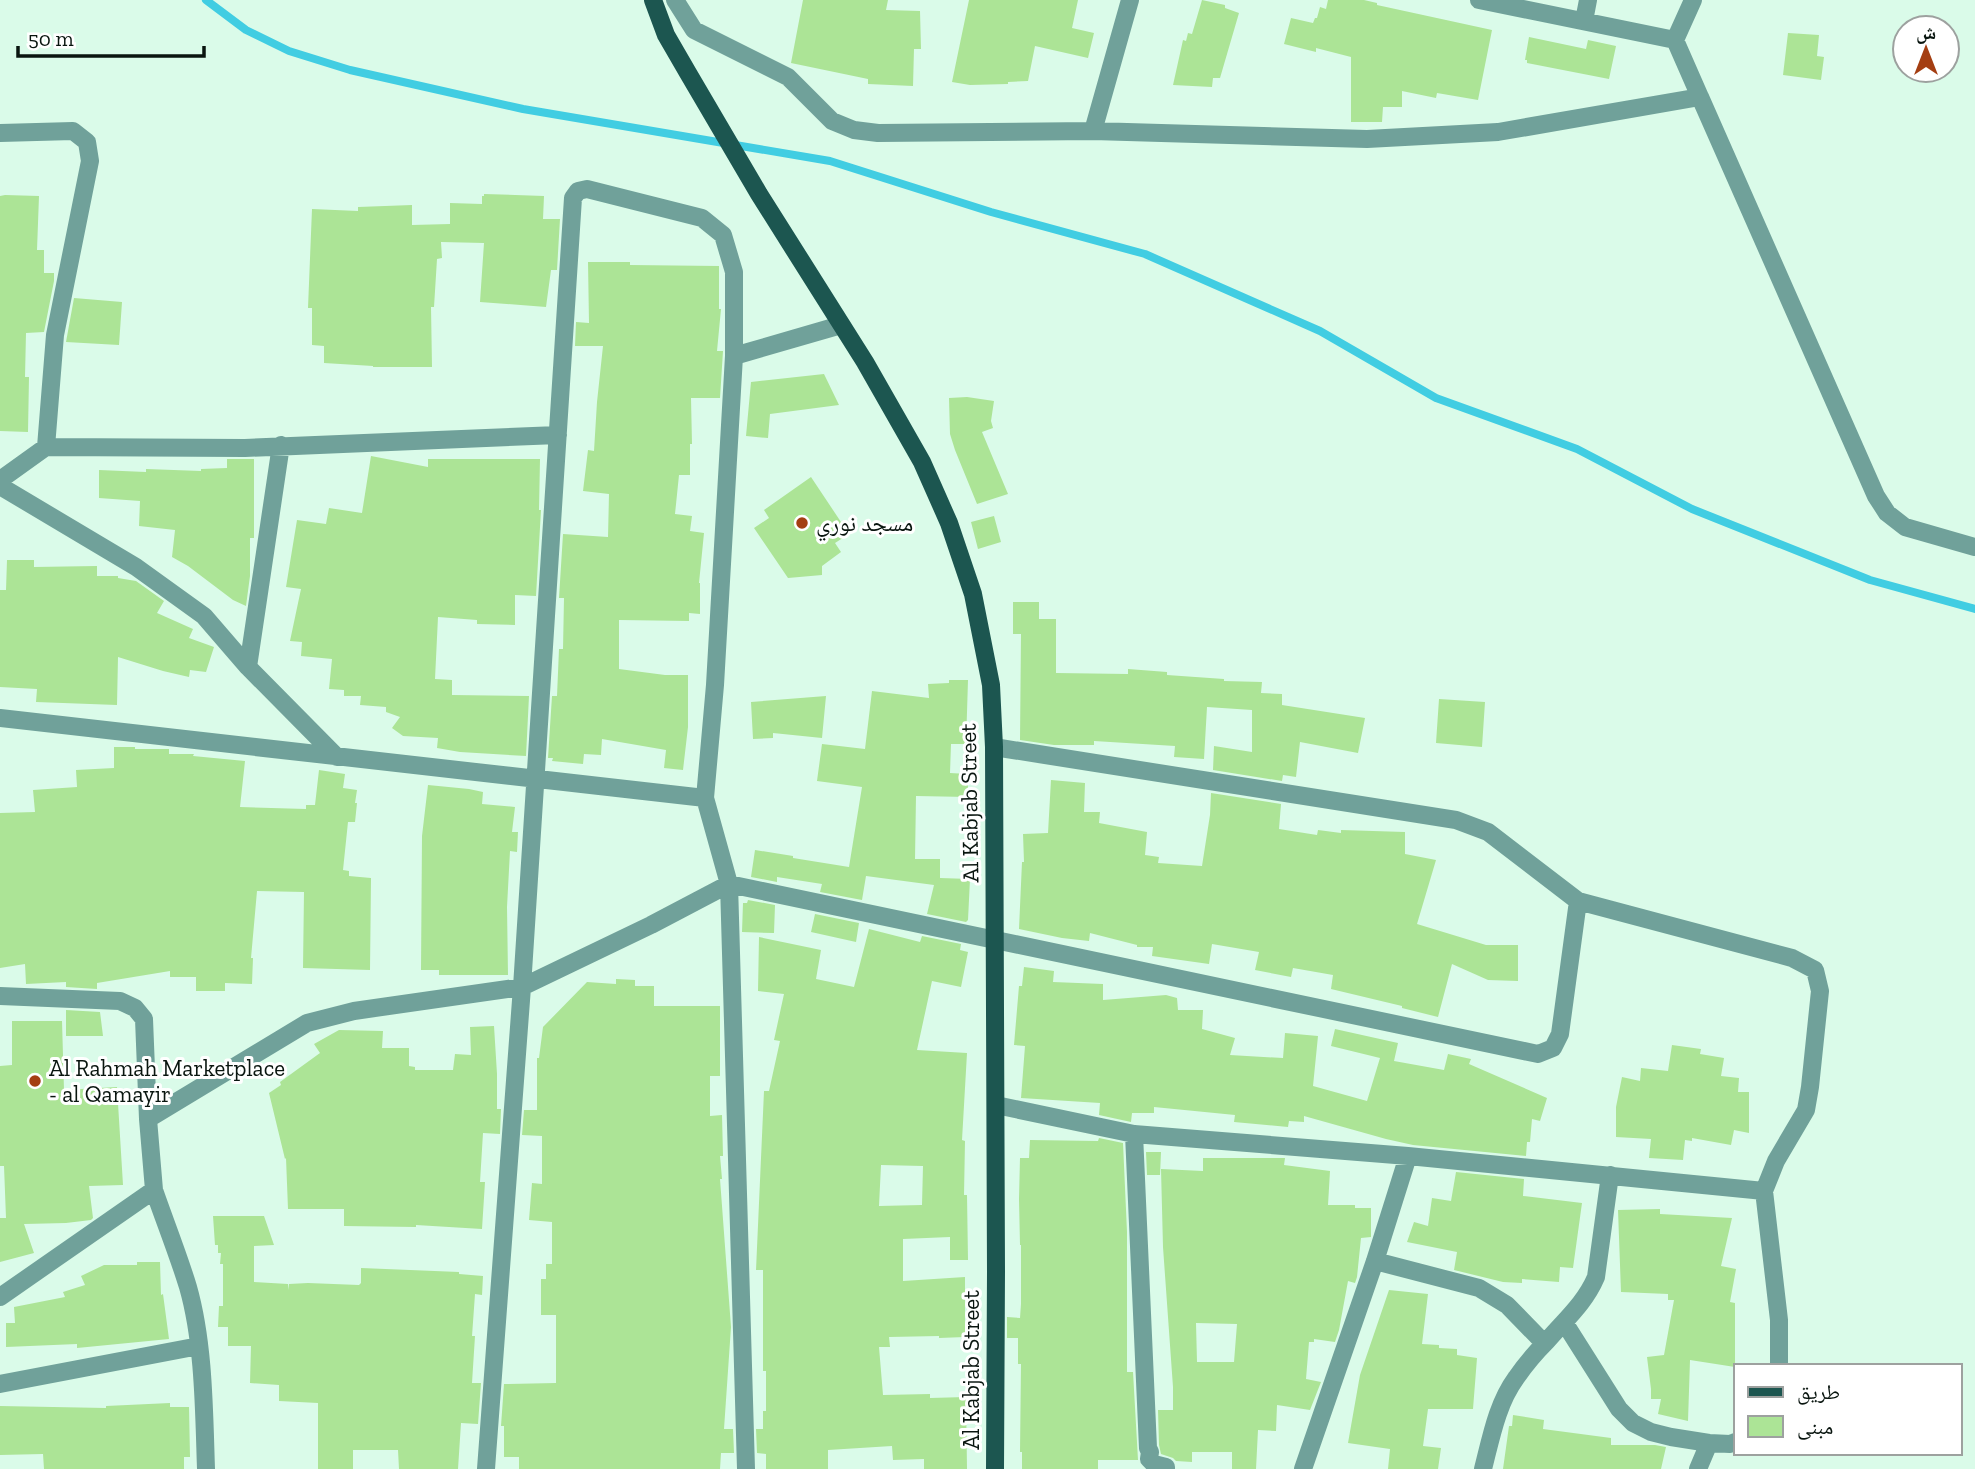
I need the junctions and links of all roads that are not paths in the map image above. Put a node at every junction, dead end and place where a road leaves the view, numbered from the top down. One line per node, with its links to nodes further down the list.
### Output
1 (653, 0): 12 (main road, Al Kabjab Street)
2 (675, 0): 10 (street)
3 (1130, 0): 10 (street)
4 (1479, 0): 7 (street)
5 (1588, 0): 7 (street)
6 (1693, 0): 8 (street)
7 (1584, 21): 8 (street)
8 (1675, 40): 9 (street)
9 (1700, 97): 10 (street); 19 (street)
10 (1093, 131)
11 (0, 133): 16 (street)
12 (841, 325): 13 (street); 22 (main road, Al Kabjab Street)
13 (734, 356): 14 (street); 25 (street)
14 (558, 435): 15 (street); 24 (street)
15 (281, 445): 16 (street); 20 (street)
16 (46, 447): 17 (street)
17 (0, 480)
18 (0, 486): 20 (street)
19 (1975, 547)
20 (248, 667): 23 (street)
21 (0, 718): 23 (street)
22 (994, 747): 27 (street); 28 (main road, Al Kabjab Street)
23 (337, 757): 24 (street)
24 (536, 780): 25 (street); 29 (street)
25 (705, 799): 26 (street)
26 (729, 884): 28 (street); 29 (street); 49 (street)
27 (1578, 901): 28 (street); 37 (street)
28 (995, 939): 31 (main road, Al Kabjab Street)
29 (523, 986): 32 (street); 48 (street)
30 (0, 996): 32 (street)
31 (996, 1105): 33 (street); 50 (main road, Al Kabjab Street)
32 (148, 1119): 36 (street)
33 (1134, 1134): 34 (street); 51 (street)
34 (1408, 1156): 35 (street); 38 (street)
35 (1610, 1175): 37 (street); 40 (street)
36 (154, 1190): 39 (street); 42 (street)
37 (1764, 1191): 43 (street)
38 (1375, 1261): 41 (street); 52 (street)
39 (0, 1297)
40 (1564, 1322): 41 (street); 46 (street)
41 (1544, 1343): 53 (street)
42 (199, 1346): 44 (street); 47 (street)
43 (1779, 1364)
44 (0, 1384)
45 (1734, 1442): 46 (street)
46 (1709, 1443): 54 (street)
47 (206, 1469)
48 (486, 1469)
49 (746, 1469)
50 (995, 1469)
51 (1166, 1469)
52 (1303, 1469)
53 (1483, 1469)
54 (1698, 1469)

